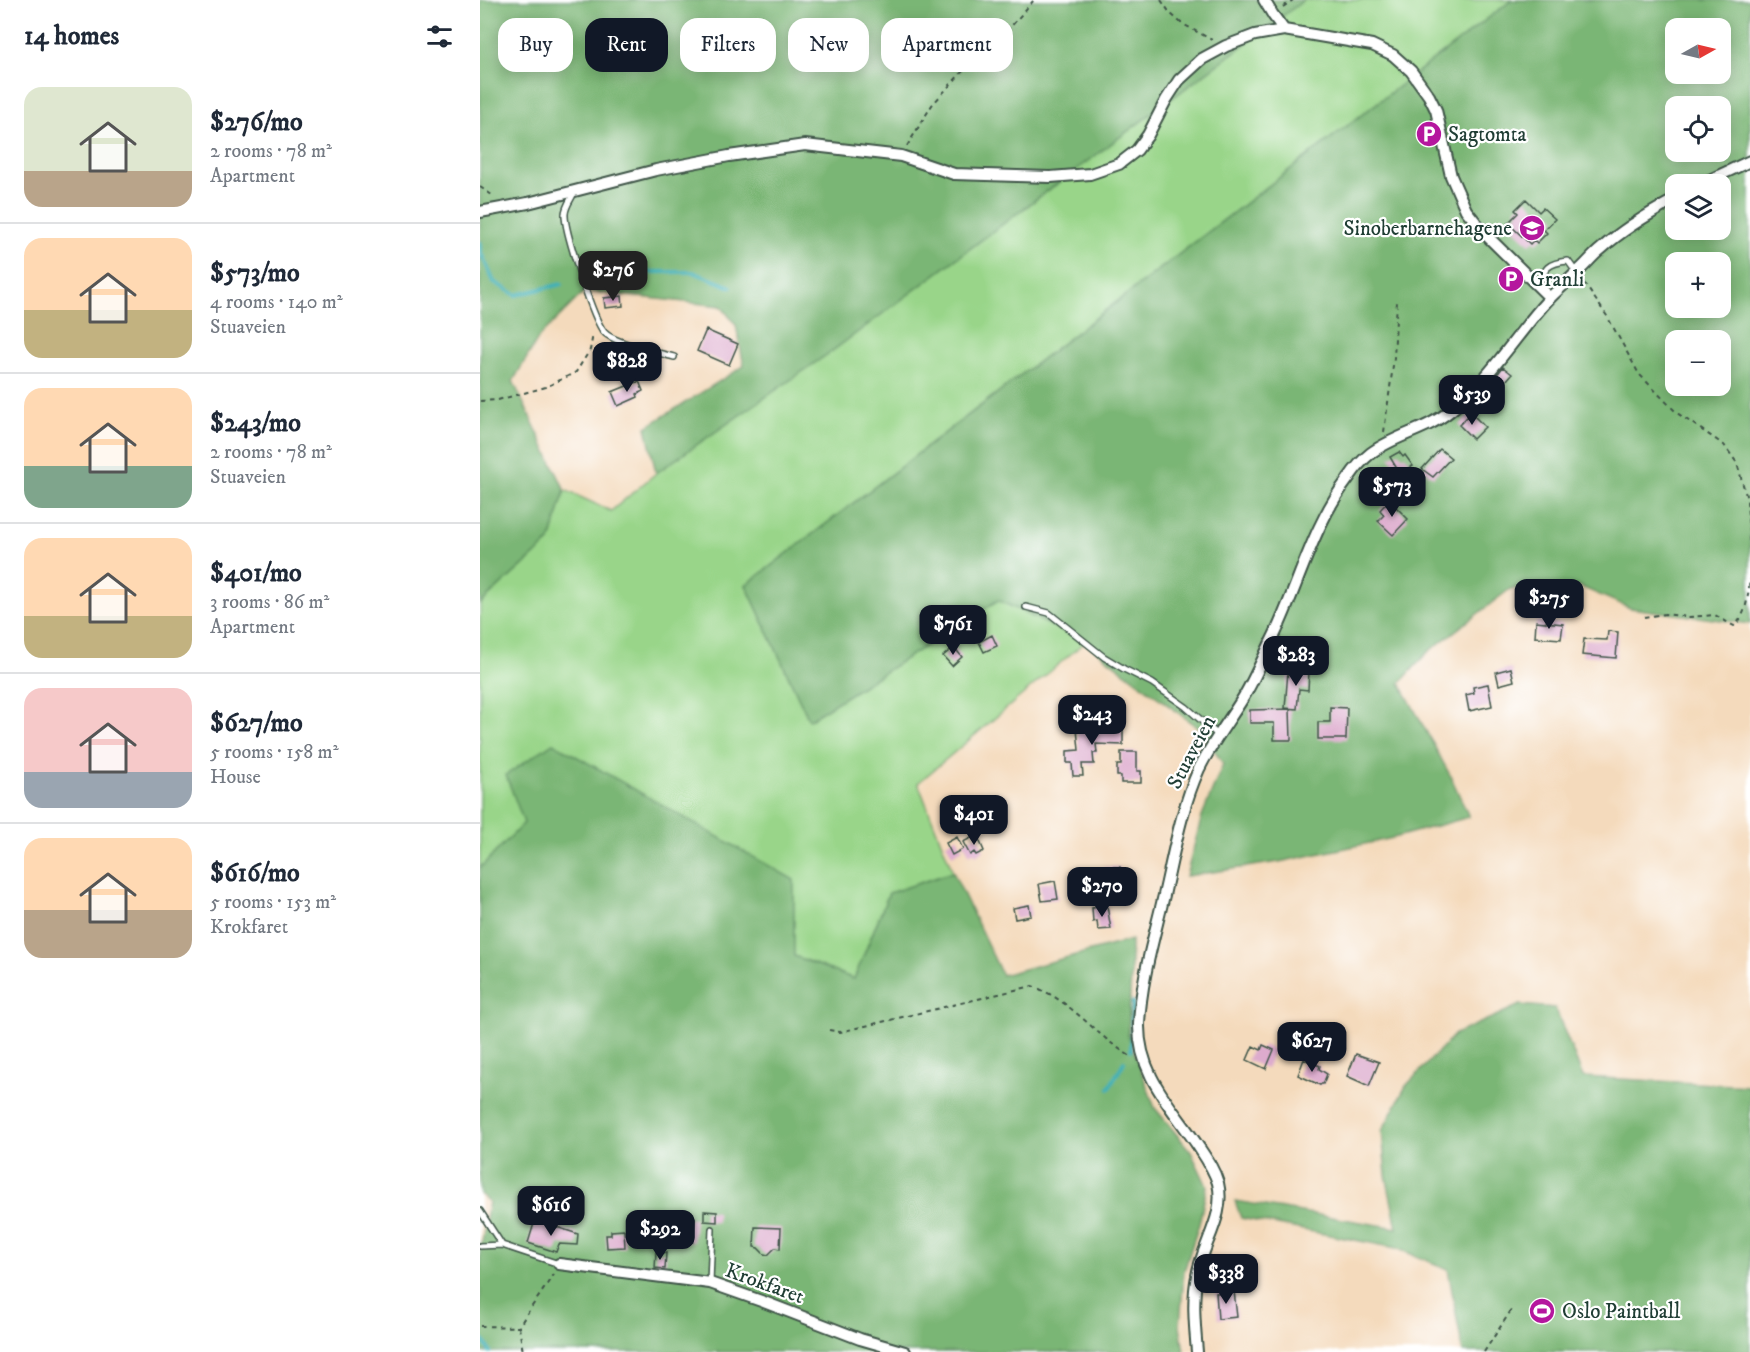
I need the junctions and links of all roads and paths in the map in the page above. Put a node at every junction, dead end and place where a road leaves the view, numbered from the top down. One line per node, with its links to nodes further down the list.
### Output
1 (1034, 0): 6 (path)
2 (1161, 0): 5 (path)
3 (1264, 0): 4 (street)
4 (1284, 30): 5 (street); 13 (street)
5 (1228, 45): 6 (street)
6 (901, 156): 9 (street)
7 (1750, 161): 8 (street)
8 (1722, 174)
9 (574, 191): 11 (street); 16 (lane)
10 (1665, 205): 12 (street, Stuaveien)
11 (480, 212)
12 (1577, 273): 13 (lane); 14 (street, Stuaveien); 20 (path)
13 (1538, 286): 14 (street)
14 (1550, 298): 19 (street, Stuaveien)
15 (1397, 300): 19 (path)
16 (597, 318): 17 (lane); 18 (path)
17 (674, 357)
18 (480, 401)
19 (1383, 446): 24 (street, Stuaveien)
20 (1750, 550)
21 (1750, 579): 23 (path)
22 (1026, 607): 24 (lane)
23 (1644, 617)
24 (1220, 736): 26 (street, Stuaveien)
25 (829, 1030): 26 (path)
26 (1143, 1059): 38 (street, Stuaveien)
27 (480, 1210): 29 (lane)
28 (712, 1229): 32 (lane)
29 (502, 1245): 30 (lane, Krokfaret); 31 (lane, Krokfaret)
30 (480, 1246)
31 (559, 1264): 32 (street, Krokfaret); 35 (path)
32 (710, 1283): 37 (street, Krokfaret)
33 (1512, 1309): 39 (path)
34 (480, 1326): 35 (path)
35 (519, 1327): 36 (path)
36 (523, 1352)
37 (905, 1352)
38 (1197, 1352)
39 (1484, 1352)

